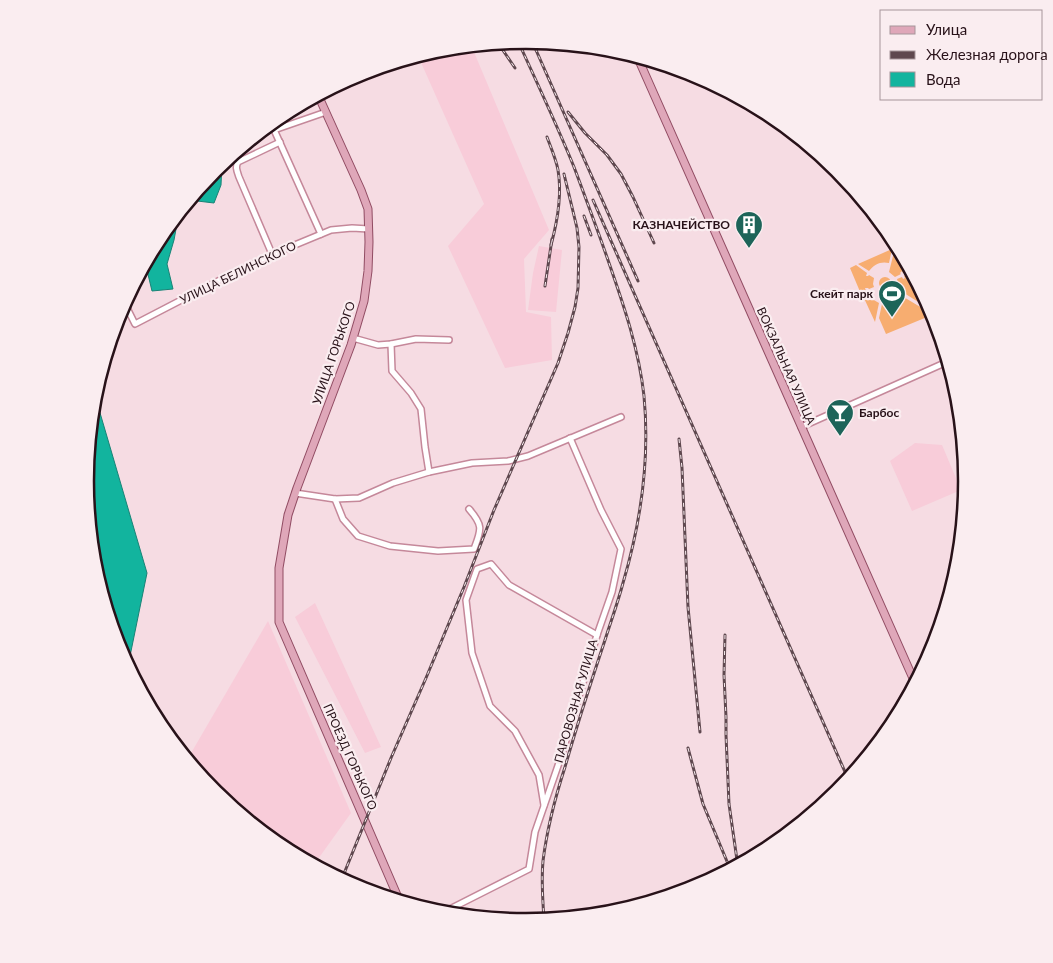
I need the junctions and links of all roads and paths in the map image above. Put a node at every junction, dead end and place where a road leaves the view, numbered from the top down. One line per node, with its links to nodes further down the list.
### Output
1 (639, 63): 16 (main road, ВОКЗАЛЬНАЯ УЛИЦА)
2 (321, 101): 3 (main road, УЛИЦА ГОРЬКОГО)
3 (326, 112): 5 (street); 7 (main road, УЛИЦА ГОРЬКОГО)
4 (274, 130): 6 (street)
5 (275, 130)
6 (280, 142): 8 (street); 9 (street)
7 (369, 229): 8 (street, УЛИЦА БЕЛИНСКОГО); 11 (main road, УЛИЦА ГОРЬКОГО)
8 (322, 234): 9 (street, УЛИЦА БЕЛИНСКОГО)
9 (272, 254): 10 (street, УЛИЦА БЕЛИНСКОГО)
10 (129, 312)
11 (353, 338): 13 (street); 19 (main road, УЛИЦА ГОРЬКОГО)
12 (449, 340): 13 (street)
13 (391, 344): 18 (street)
14 (943, 364): 16 (street)
15 (621, 417): 17 (street)
16 (801, 427): 24 (main road, ВОКЗАЛЬНАЯ УЛИЦА)
17 (570, 438): 18 (street); 23 (street)
18 (429, 472): 20 (street)
19 (296, 493): 20 (street); 22 (main road, УЛИЦА ГОРЬКОГО)
20 (335, 499): 21 (street)
21 (469, 510)
22 (279, 622): 26 (main road, ПРОЕЗД ГОРЬКОГО)
23 (596, 635): 25 (street, ПАРОВОЗНАЯ УЛИЦА); 25 (street, ПАРОВОЗНАЯ УЛИЦА)
24 (913, 677)
25 (544, 805): 27 (street, ПАРОВОЗНАЯ УЛИЦА)
26 (397, 894)
27 (452, 908)

